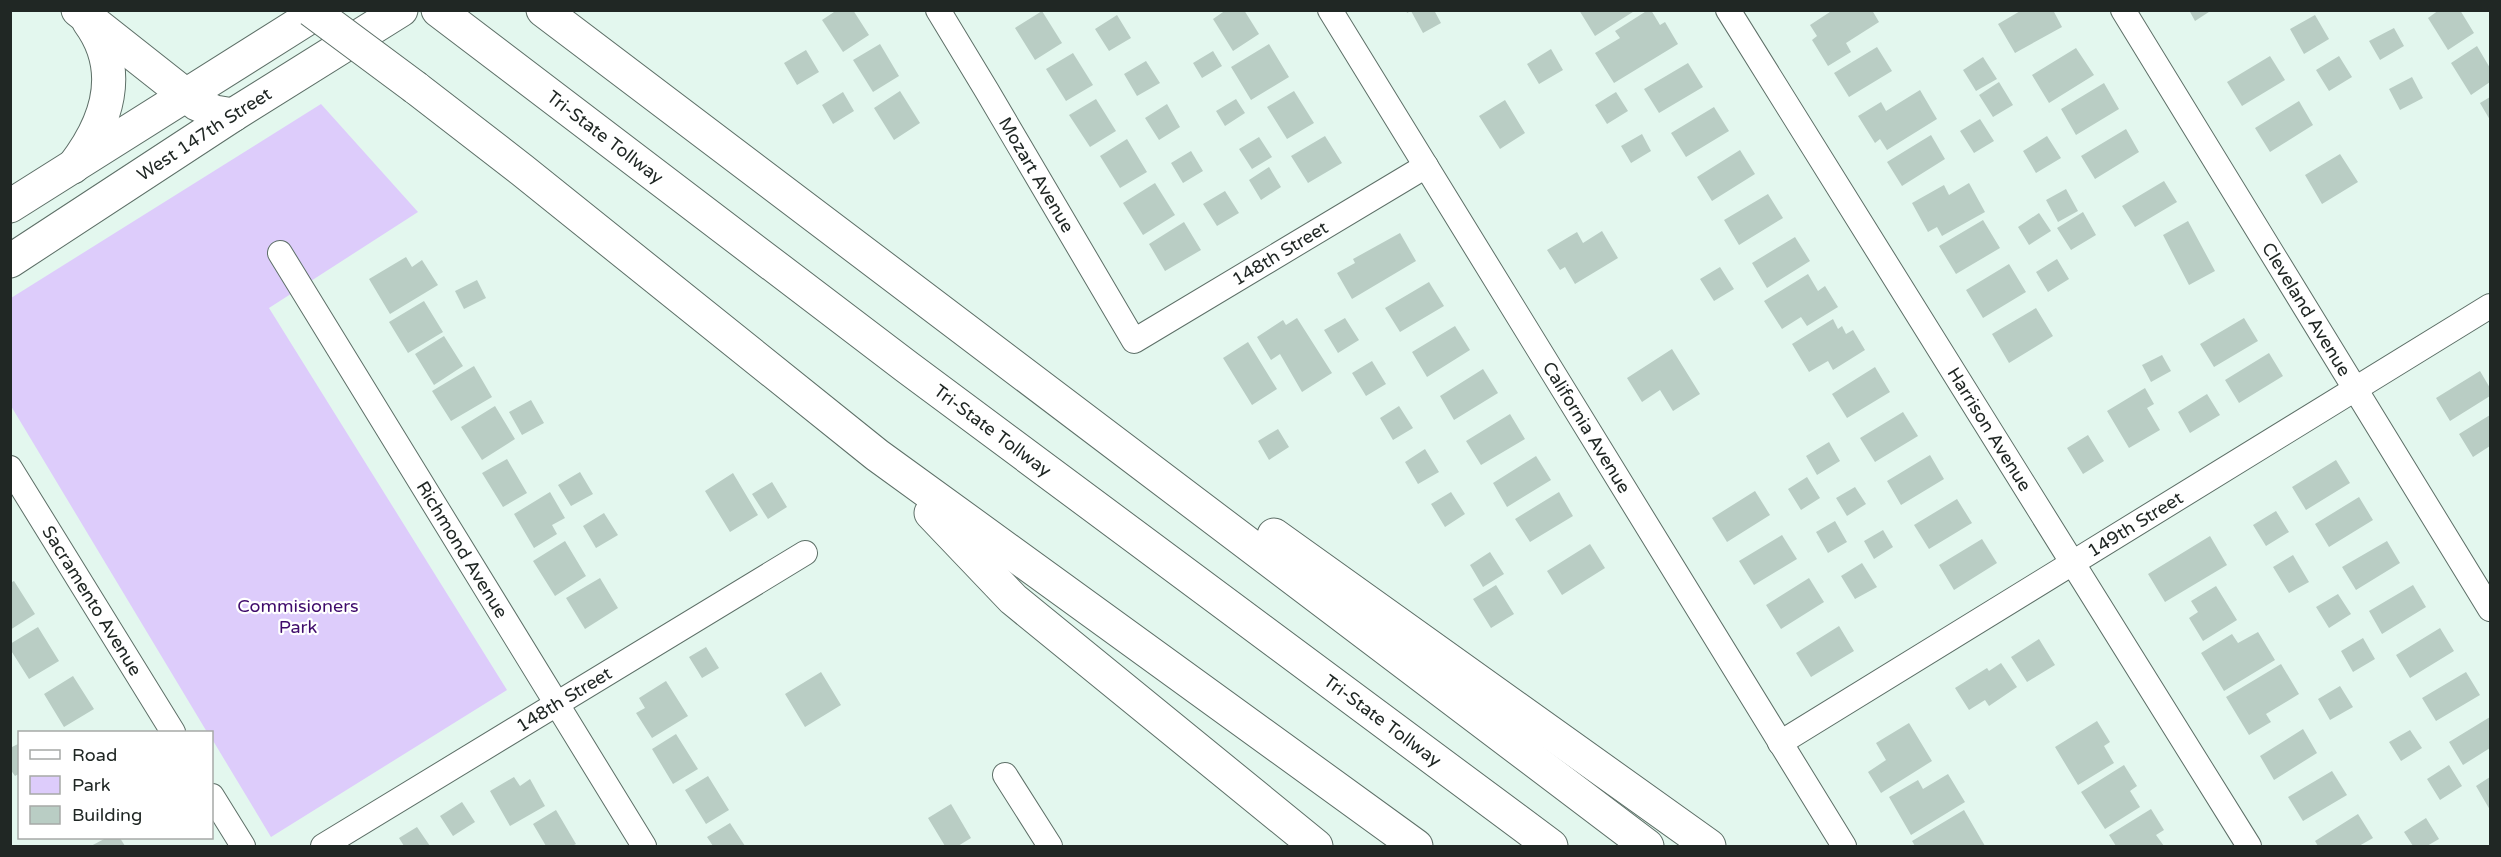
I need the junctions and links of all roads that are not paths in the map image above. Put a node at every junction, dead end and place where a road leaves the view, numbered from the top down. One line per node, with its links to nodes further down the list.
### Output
1 (311, 10): 22 (main road, bridge)
2 (321, 10): 11 (main road)
3 (401, 10): 12 (main road, West 147th Street)
4 (438, 10): 38 (main road, Tri-State Tollway)
5 (543, 10): 21 (main road)
6 (938, 10): 19 (street, Mozart Avenue)
7 (1330, 10): 13 (street, California Avenue)
8 (1728, 10): 25 (street, Harrison Avenue)
9 (2123, 10): 20 (street, Cleveland Avenue)
10 (79, 11): 11 (main road); 14 (main road)
11 (186, 96): 12 (main road); 14 (main road)
12 (233, 115): 17 (main road, West 147th Street)
13 (1426, 166): 19 (street, 148th Street); 29 (street, California Avenue)
14 (73, 167): 15 (main road)
15 (10, 206)
16 (280, 253): 27 (street, Richmond Avenue)
17 (10, 261)
18 (2490, 306): 20 (street, 149th Street)
19 (1134, 341)
20 (2356, 389): 25 (street, 149th Street); 26 (street, Cleveland Avenue)
21 (1117, 443): 39 (main road); 40 (main road)
22 (877, 455): 36 (main road); 37 (main road)
23 (10, 468): 28 (street, Sacramento Avenue)
24 (805, 553): 27 (street, 148th Street)
25 (2074, 563): 29 (street, 149th Street); 42 (street, Harrison Avenue)
26 (2490, 609)
27 (557, 704): 33 (street, 148th Street); 34 (street, Richmond Avenue)
28 (172, 731)
29 (1780, 743): 41 (street, California Avenue)
30 (1005, 775): 35 (street)
31 (213, 798): 32 (street)
32 (243, 846)
33 (323, 846)
34 (644, 846)
35 (1050, 846)
36 (1316, 846)
37 (1416, 846)
38 (1551, 846)
39 (1647, 846)
40 (1709, 846)
41 (1844, 846)
42 (2249, 846)

